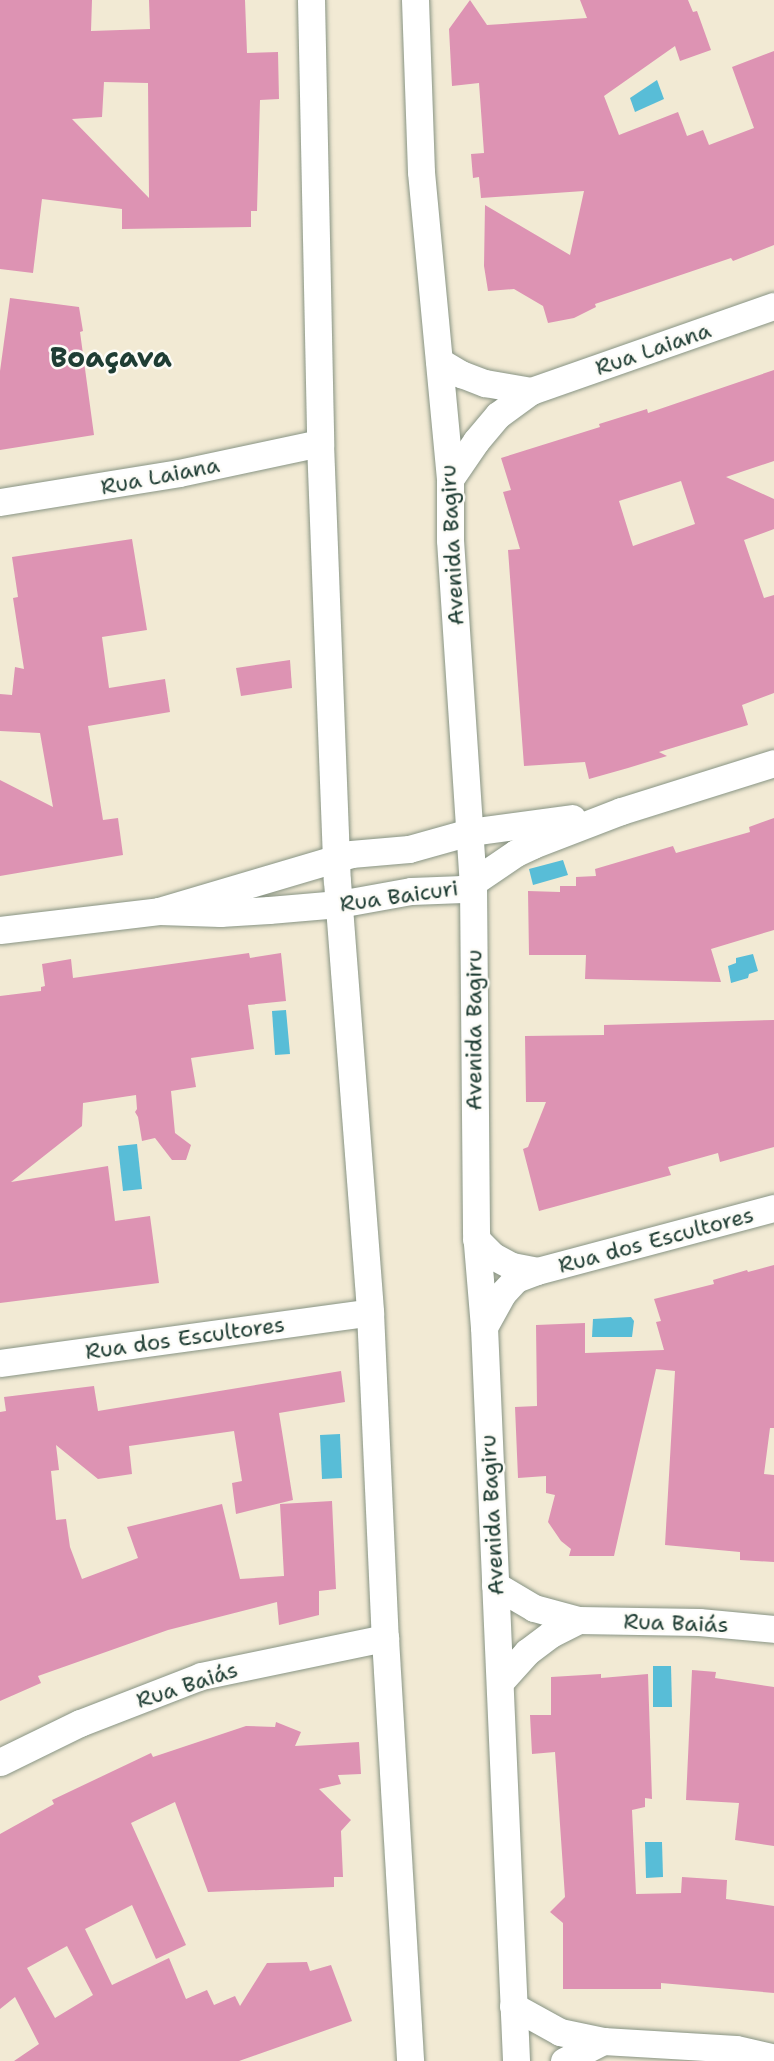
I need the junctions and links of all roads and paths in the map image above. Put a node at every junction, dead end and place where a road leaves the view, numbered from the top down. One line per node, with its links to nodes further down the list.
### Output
1 (310, 0): 6 (street)
2 (415, 0): 4 (street, Avenida Bagiru)
3 (774, 306): 5 (street, Rua Laiana)
4 (439, 361): 5 (street, Rua Laiana); 7 (street, Avenida Bagiru)
5 (531, 391): 7 (street, Rua Laiana)
6 (320, 443): 8 (street, Rua Laiana); 12 (street)
7 (450, 479): 11 (street, Avenida Bagiru)
8 (0, 502)
9 (774, 764): 10 (street, Rua Baicuri)
10 (621, 811): 11 (street, Rua Baicuri); 13 (street, Rua Baicuri)
11 (470, 832): 12 (street, Rua Baicuri); 13 (street, Avenida Bagiru)
12 (336, 859): 14 (street); 15 (street, Rua Baicuri)
13 (473, 885): 14 (street, Rua Baicuri); 18 (street, Avenida Bagiru)
14 (339, 904): 15 (street, Rua Baicuri); 20 (street)
15 (159, 911): 16 (street, Rua Baicuri)
16 (0, 930)
17 (774, 1208): 19 (street, Rua dos Escultores)
18 (476, 1239): 19 (street, Rua dos Escultores); 21 (street, Avenida Bagiru)
19 (537, 1271): 21 (street, Rua dos Escultores)
20 (369, 1312): 22 (street, Rua dos Escultores); 26 (street)
21 (484, 1327): 23 (street, Avenida Bagiru)
22 (0, 1363)
23 (495, 1585): 24 (street, Rua Baiás); 27 (street, Avenida Bagiru)
24 (578, 1620): 25 (street, Rua Baiás); 27 (street, Rua Baiás)
25 (774, 1629)
26 (385, 1638): 28 (street, Rua Baiás); 32 (street)
27 (501, 1681): 29 (street, Avenida Bagiru)
28 (0, 1762)
29 (513, 2006): 30 (street); 33 (street, Avenida Bagiru)
30 (603, 2041): 31 (street); 34 (street)
31 (774, 2058)
32 (410, 2061)
33 (516, 2061)
34 (564, 2061)

